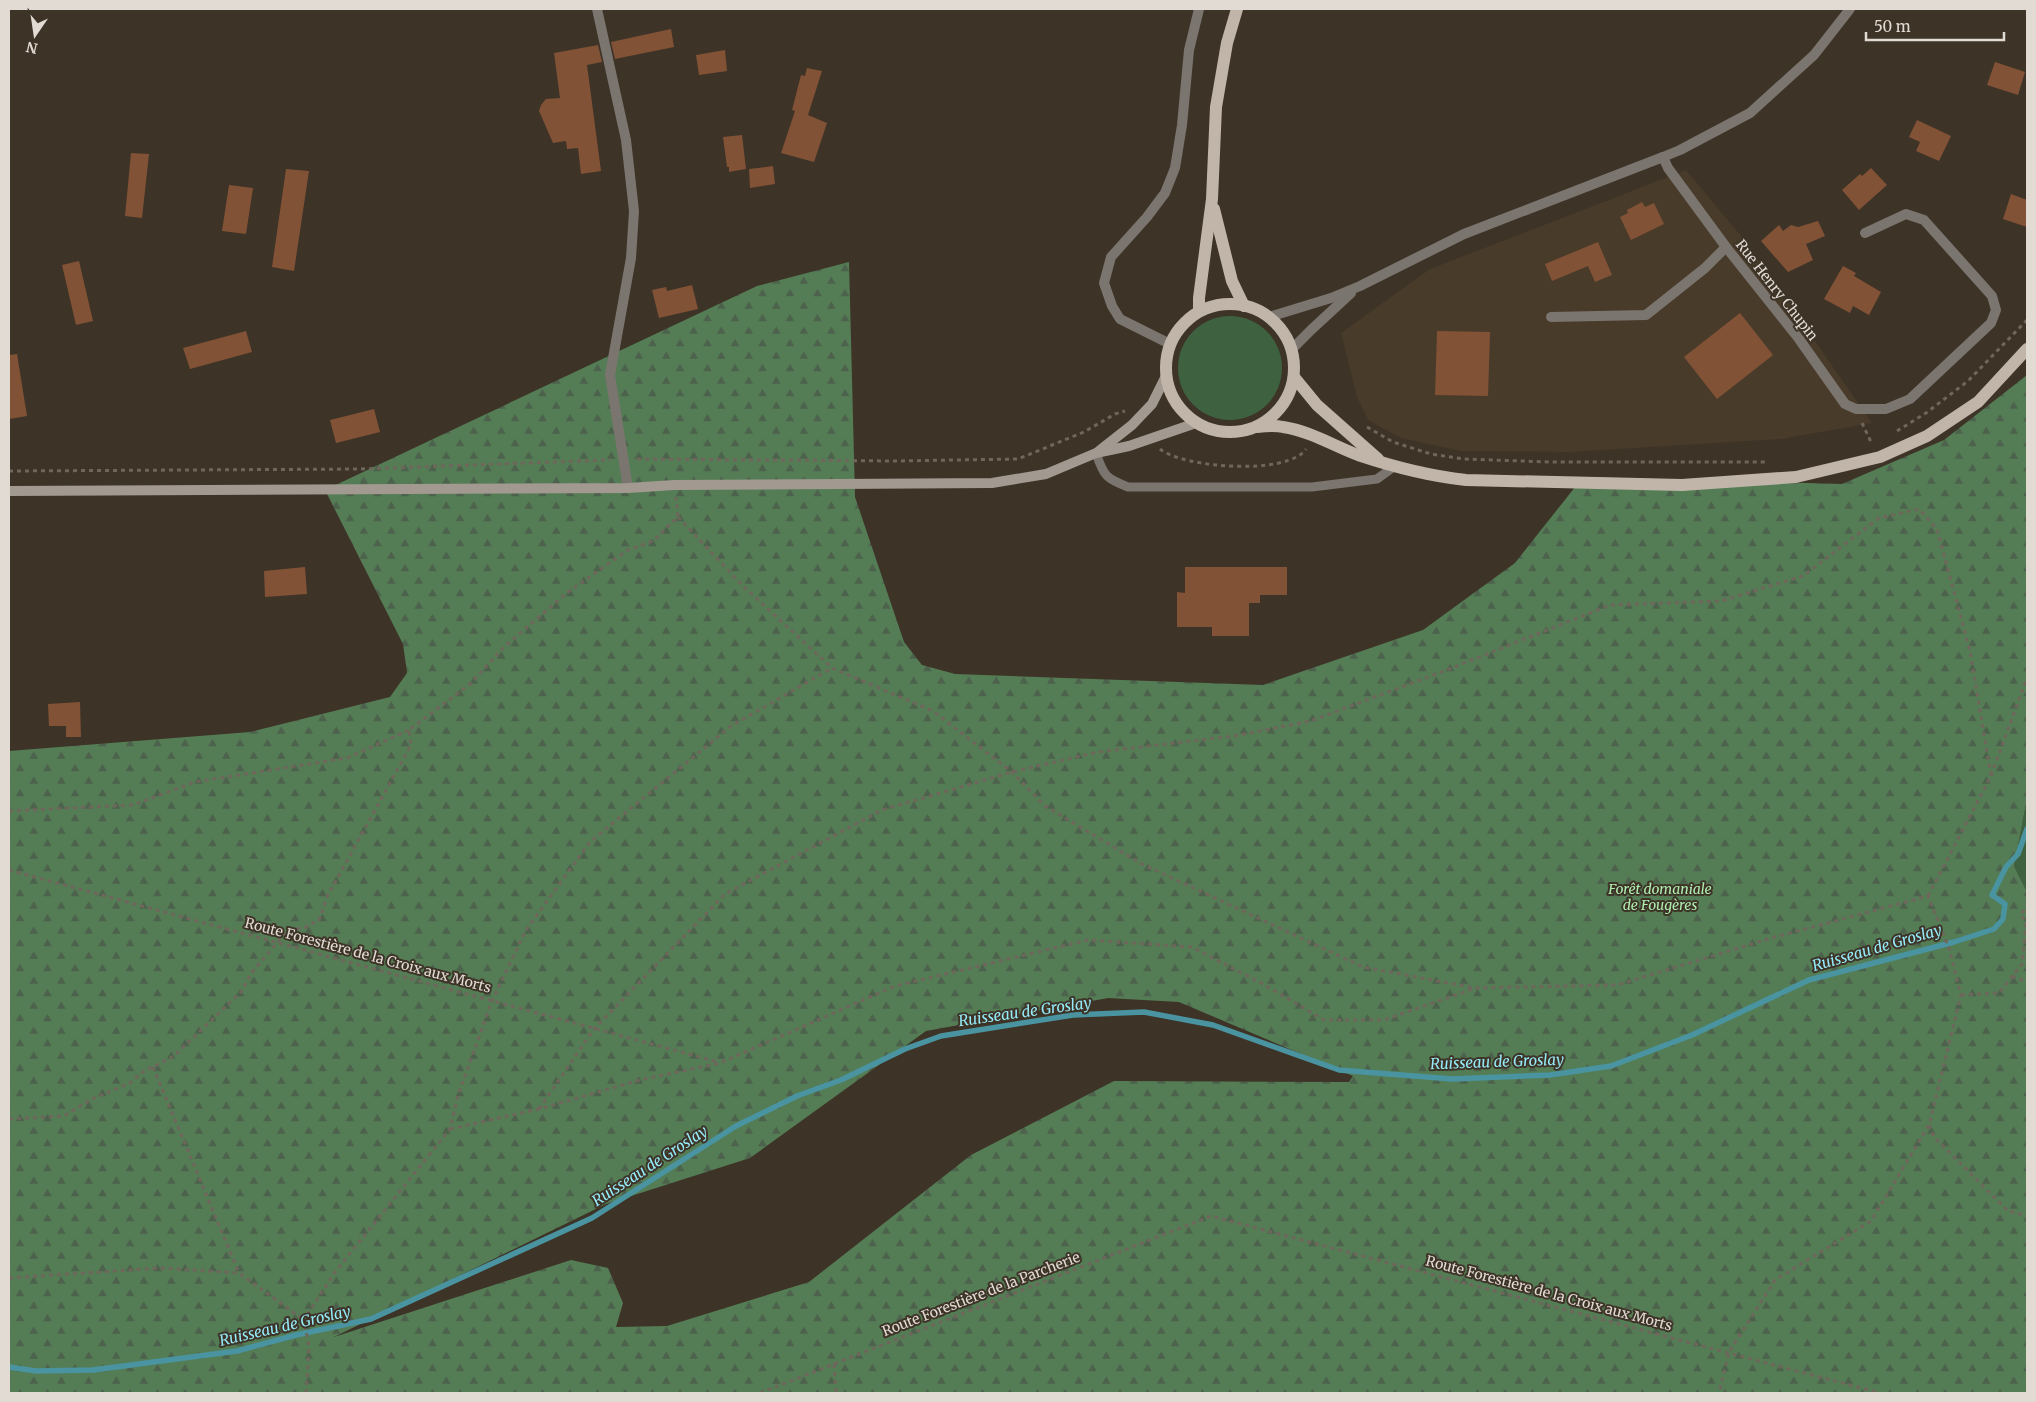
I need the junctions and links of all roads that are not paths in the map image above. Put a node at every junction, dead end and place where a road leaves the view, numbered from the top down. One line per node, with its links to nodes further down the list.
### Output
1 (597, 9): 24 (street)
2 (1199, 9): 14 (street)
3 (1237, 9): 6 (main road)
4 (1850, 9): 5 (street)
5 (1663, 157): 8 (street, Rue Henry Chupin); 9 (street)
6 (1212, 199): 10 (main road); 11 (main road)
7 (1865, 233): 8 (street, Rue Henry Chupin)
8 (1726, 247): 13 (street)
9 (1360, 286): 12 (street); 16 (street)
10 (1244, 306): 11 (main road); 12 (main road)
11 (1199, 311): 14 (main road)
12 (1269, 317): 16 (main road)
13 (1551, 317)
14 (1170, 344): 17 (main road)
15 (2027, 349): 23 (main road)
16 (1291, 350): 18 (main road)
17 (1166, 376): 19 (main road); 21 (main road)
18 (1294, 377): 20 (main road); 22 (main road)
19 (1196, 424): 20 (main road); 21 (main road)
20 (1257, 426): 22 (main road)
21 (1096, 453): 23 (lane); 24 (main road)
22 (1380, 461): 23 (main road)
23 (1395, 466)
24 (628, 488): 25 (main road)
25 (9, 491)

